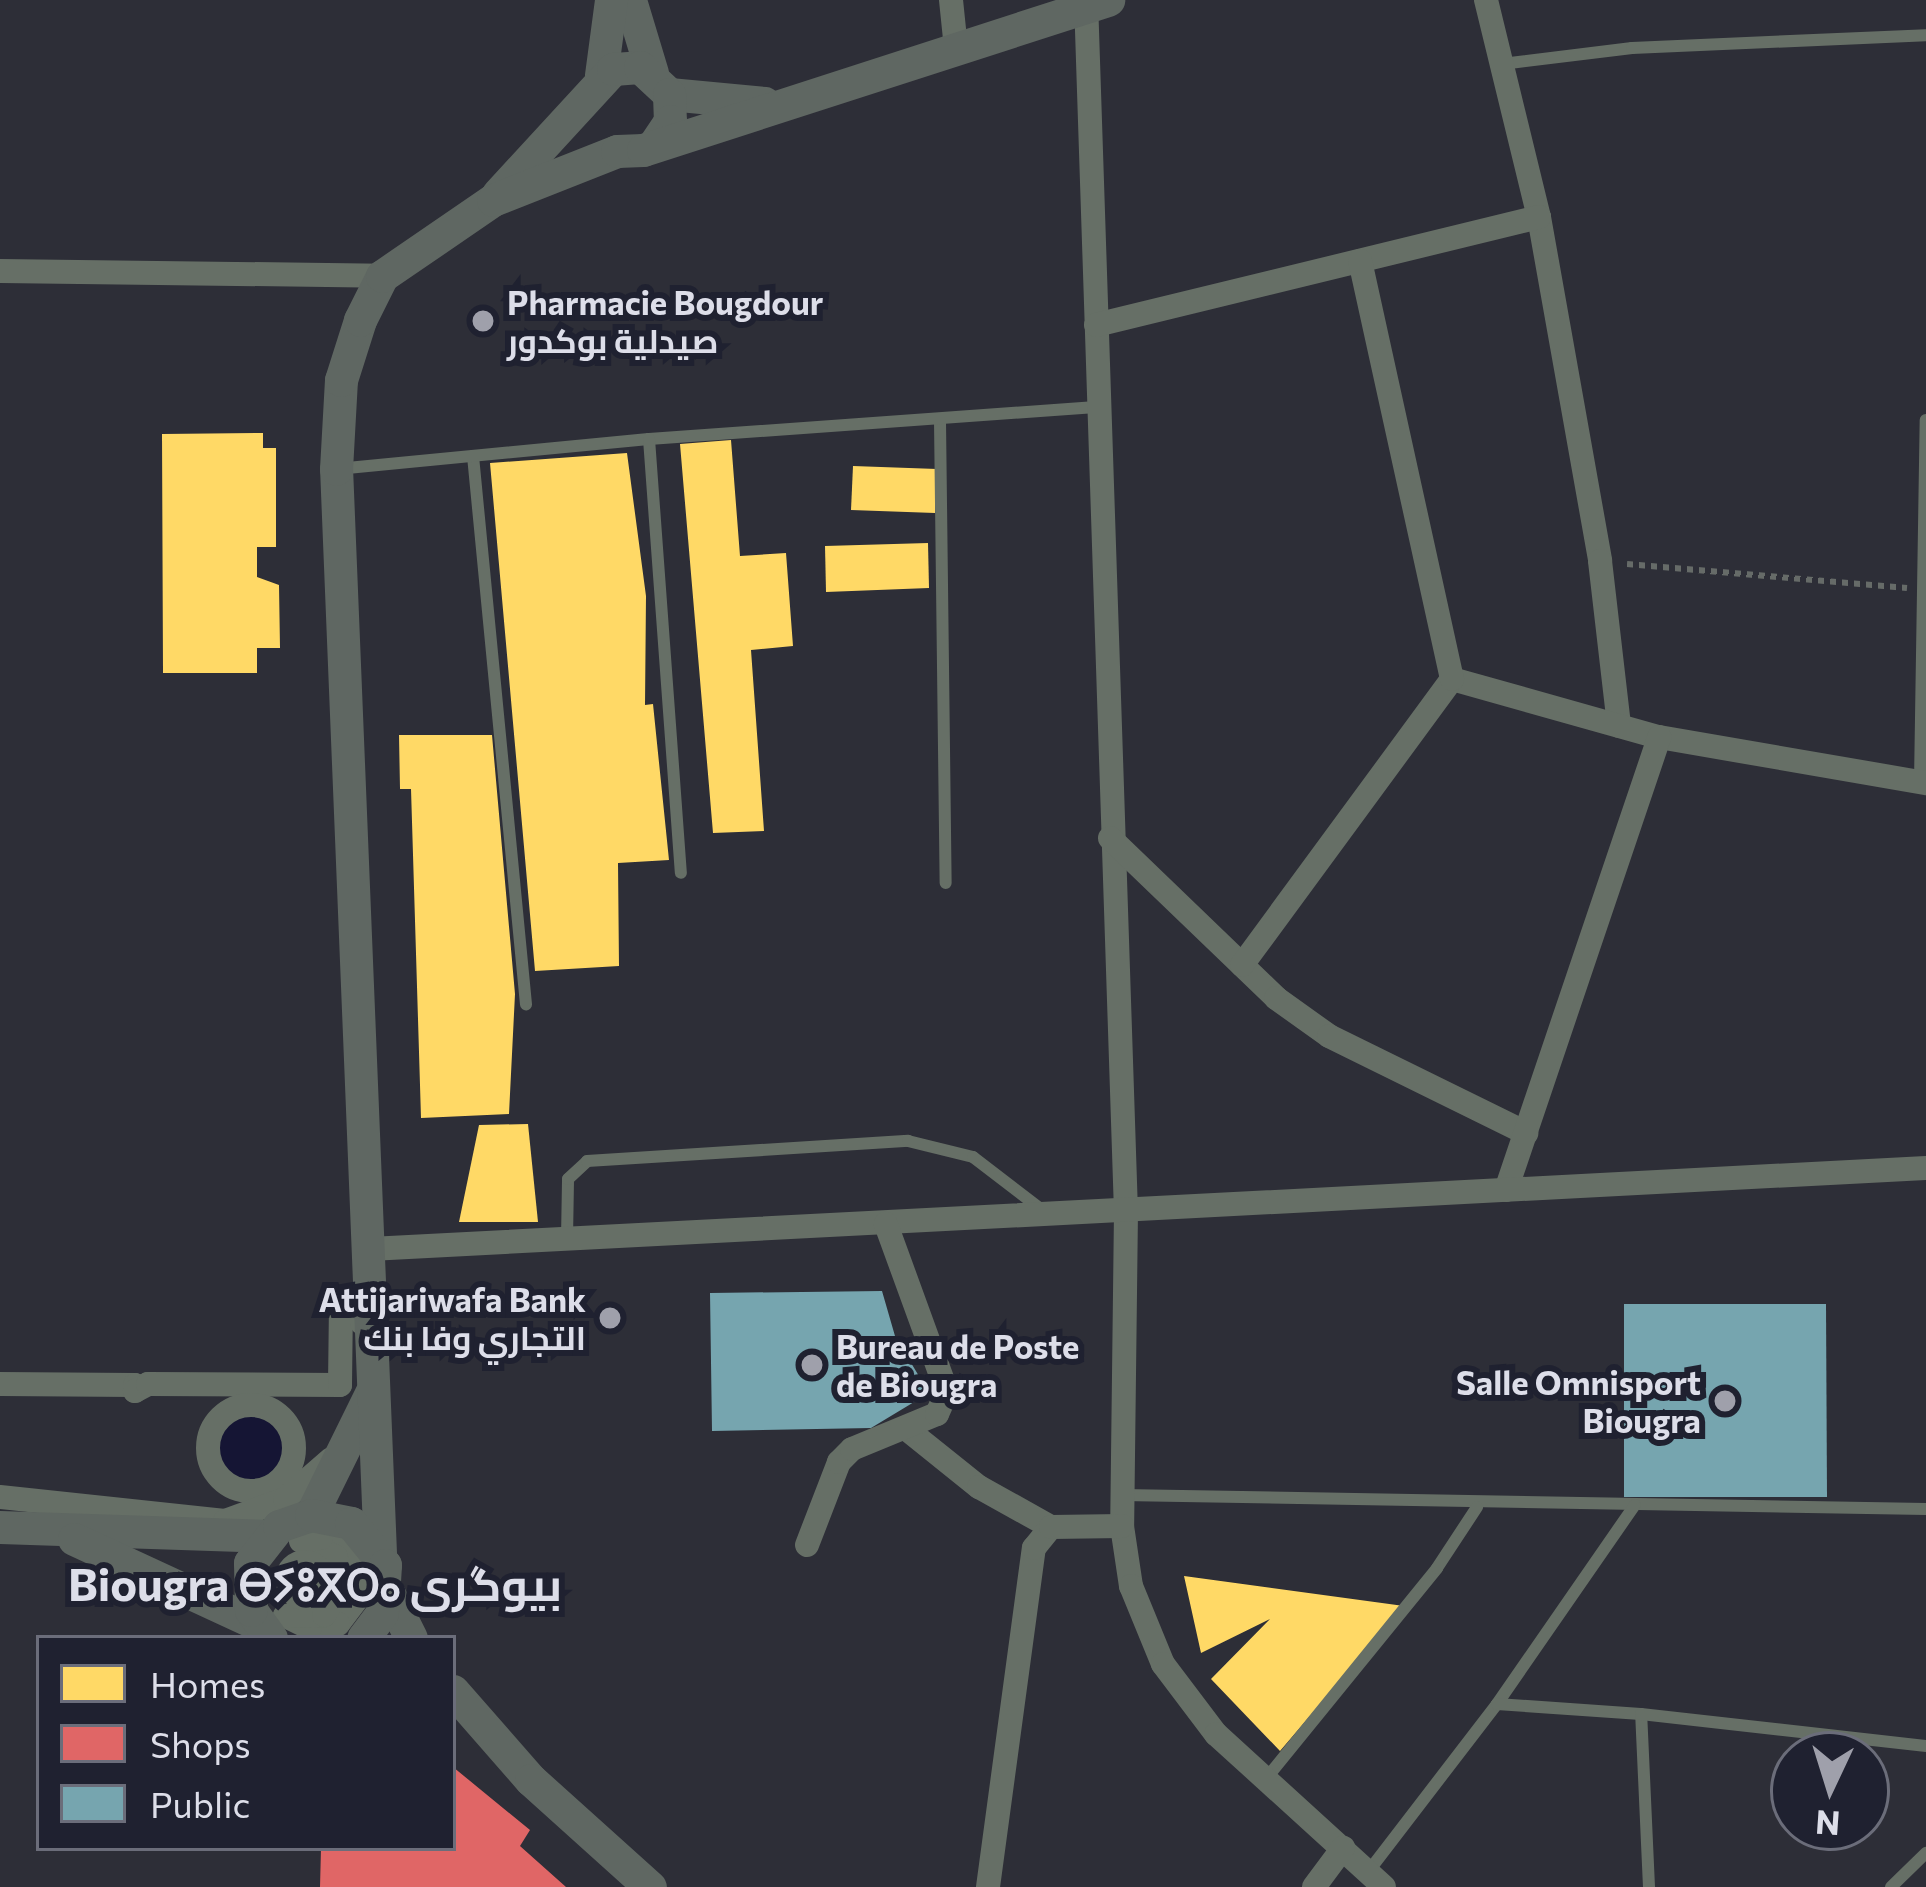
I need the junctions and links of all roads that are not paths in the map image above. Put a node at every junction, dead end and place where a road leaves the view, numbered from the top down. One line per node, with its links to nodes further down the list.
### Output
1 (611, 0): 10 (street)
2 (630, 0): 9 (street)
3 (952, 0): 7 (street)
4 (1486, 0): 8 (street)
5 (1094, 2): 7 (street); 19 (street)
6 (1926, 35): 8 (lane)
7 (956, 48): 11 (street)
8 (1502, 64): 15 (street)
9 (661, 84): 10 (street); 11 (street); 12 (street)
10 (593, 87): 13 (street); 14 (street)
11 (778, 104): 12 (street)
12 (656, 143): 13 (street)
13 (617, 152): 14 (street)
14 (493, 200): 18 (street)
15 (1539, 217): 16 (street); 28 (street)
16 (1360, 261): 19 (street); 27 (street)
17 (0, 271): 18 (street)
18 (382, 276): 25 (street)
19 (1096, 325): 20 (street)
20 (1096, 406): 22 (lane); 31 (street)
21 (1926, 419): 26 (lane)
22 (940, 421): 23 (lane); 33 (lane)
23 (650, 439): 24 (lane); 32 (lane)
24 (473, 456): 25 (lane); 35 (lane)
25 (336, 469): 43 (street)
26 (1923, 589): 30 (lane)
27 (1452, 679): 28 (street); 34 (street)
28 (1619, 725): 29 (street)
29 (1659, 737): 30 (street); 36 (street)
30 (1923, 782)
31 (1110, 838): 34 (street); 39 (street)
32 (681, 873)
33 (946, 883)
34 (1242, 964): 36 (street)
35 (526, 1004)
36 (1526, 1133): 38 (street)
37 (1926, 1168): 38 (street)
38 (1506, 1190): 39 (street)
39 (1126, 1211): 40 (street); 47 (street)
40 (1048, 1214): 41 (street); 42 (lane)
41 (886, 1224): 42 (street); 46 (street)
42 (567, 1239): 43 (street)
43 (370, 1249): 45 (street)
44 (0, 1384): 48 (street)
45 (375, 1386): 52 (street); 59 (street)
46 (909, 1431): 55 (street); 58 (street)
47 (1121, 1495): 50 (lane); 53 (street)
48 (0, 1497)
49 (1635, 1505): 50 (lane); 51 (lane); 66 (lane)
50 (1477, 1507): 71 (lane)
51 (1926, 1509)
52 (311, 1515): 57 (street); 59 (street)
53 (1122, 1526): 55 (street); 71 (street)
54 (0, 1527): 56 (street)
55 (1051, 1527): 76 (street)
56 (61, 1533): 57 (street); 62 (street)
57 (266, 1536): 62 (street)
58 (807, 1545)
59 (380, 1552): 61 (street)
60 (333, 1581): 60 (street)
61 (388, 1592): 63 (street); 64 (street)
62 (265, 1631)
63 (365, 1635)
64 (410, 1635)
65 (456, 1694): 70 (street)
66 (1497, 1704): 67 (lane); 74 (lane)
67 (1641, 1714): 69 (lane); 78 (lane)
68 (456, 1728): 70 (street)
69 (1926, 1746)
70 (531, 1780): 75 (street)
71 (1265, 1780): 72 (street)
72 (1342, 1848): 74 (street); 77 (street)
73 (1926, 1853): 79 (lane)
74 (1376, 1880)
75 (650, 1887)
76 (988, 1887)
77 (1314, 1887)
78 (1648, 1887)
79 (1891, 1887)

